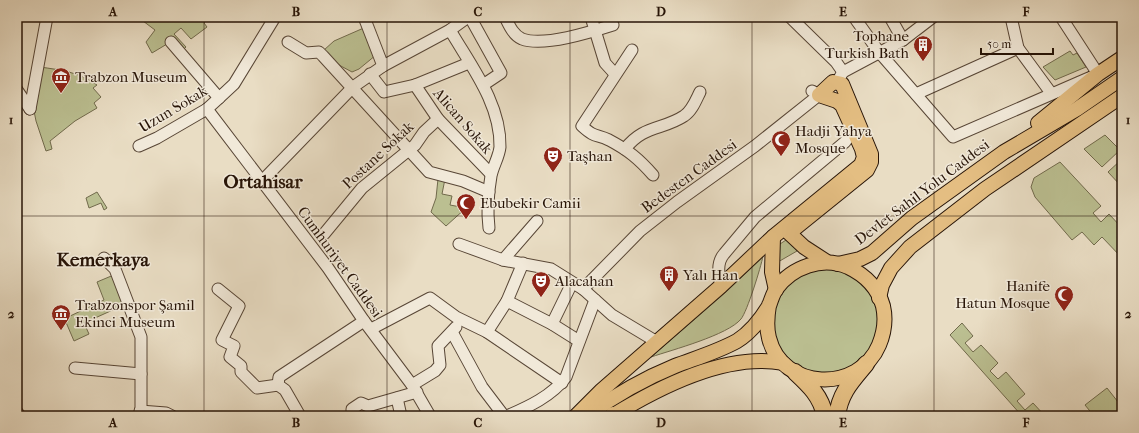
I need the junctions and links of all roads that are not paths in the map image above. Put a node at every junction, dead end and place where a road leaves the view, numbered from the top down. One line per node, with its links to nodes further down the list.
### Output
1 (46, 17): 33 (street)
2 (275, 17): 39 (street, Uzun Sokak)
3 (364, 17): 24 (street)
4 (469, 17): 14 (street); 31 (street)
5 (505, 17): 15 (street)
6 (590, 17): 15 (street)
7 (790, 17): 28 (street)
8 (854, 17): 21 (street)
9 (890, 17): 16 (street)
10 (933, 17): 16 (street)
11 (1011, 17): 19 (street)
12 (1061, 17): 27 (street)
13 (613, 25): 15 (street)
14 (450, 30): 23 (street); 24 (street)
15 (595, 30): 26 (street)
16 (904, 40): 21 (street)
17 (171, 42): 39 (street)
18 (288, 42): 32 (street)
19 (1018, 48): 36 (street); 37 (street)
20 (632, 50): 26 (street)
21 (879, 52): 28 (street); 37 (street)
22 (1122, 58): 27 (main road, Devlet Sahil Yolu Caddesi)
23 (469, 63): 30 (street); 31 (street)
24 (383, 66): 25 (street)
25 (370, 74): 30 (street); 32 (street)
26 (615, 74): 44 (street)
27 (1098, 74): 36 (street); 46 (main road, Devlet Sahil Yolu Caddesi)
28 (840, 77): 35 (main road); 53 (main road)
29 (1122, 78): 46 (main road, Devlet Sahil Yolu Caddesi)
30 (415, 85): 41 (street, Alican Sokak)
31 (483, 85): 47 (street)
32 (353, 87): 45 (street); 49 (street)
33 (17, 90)
34 (700, 92): 44 (street)
35 (816, 93): 42 (main road); 64 (street, Bedesten Caddesi)
36 (1051, 93): 37 (street)
37 (916, 94)
38 (1122, 96): 66 (main road)
39 (219, 98): 40 (street, Uzun Sokak)
40 (207, 109): 43 (street, Uzun Sokak); 49 (street, Cumhuriyet Caddesi)
41 (438, 119): 45 (street, Postane Sokak); 47 (street, Alican Sokak)
42 (854, 131): 55 (main road); 62 (street)
43 (139, 146)
44 (624, 149): 48 (street)
45 (408, 150): 50 (street); 54 (street, Postane Sokak)
46 (1004, 152): 60 (main road, Devlet Sahil Yolu Caddesi)
47 (491, 174): 50 (street)
48 (653, 175)
49 (262, 181): 72 (street, Cumhuriyet Caddesi)
50 (489, 192): 52 (street)
51 (537, 221): 58 (street)
52 (489, 228)
53 (789, 233): 55 (street); 60 (main road)
54 (324, 234)
55 (773, 237): 62 (main road); 65 (main road)
56 (459, 244): 58 (street)
57 (104, 258): 80 (street)
58 (503, 260): 59 (street)
59 (523, 263): 61 (street); 68 (street)
60 (832, 263): 65 (main road, Devlet Sahil Yolu Caddesi); 66 (main road)
61 (572, 282): 64 (street); 71 (street)
62 (721, 286): 76 (main road)
63 (218, 289): 82 (street)
64 (583, 289): 67 (street)
65 (776, 290): 69 (main road, Devlet Sahil Yolu Caddesi)
66 (879, 298): 77 (main road)
67 (595, 300): 75 (street); 76 (street)
68 (507, 301): 71 (street); 74 (street)
69 (769, 306): 78 (main road, Devlet Sahil Yolu Caddesi); 96 (main road, Devlet Sahil Yolu Caddesi)
70 (462, 321): 72 (street); 73 (street); 74 (street)
71 (552, 324): 75 (street)
72 (368, 325): 82 (street); 83 (street, Cumhuriyet Caddesi)
73 (452, 332): 83 (street); 93 (street)
74 (487, 332): 81 (street)
75 (579, 341): 81 (street)
76 (657, 342): 95 (main road)
77 (866, 364): 78 (main road); 99 (highway)
78 (789, 367): 97 (main road); 98 (highway)
79 (75, 368): 80 (street)
80 (141, 374): 86 (street)
81 (562, 383): 94 (street)
82 (278, 385): 89 (street)
83 (414, 388): 84 (street); 92 (street, Cumhuriyet Caddesi)
84 (397, 398): 90 (street); 91 (street)
85 (17, 412): 87 (street)
86 (140, 413): 88 (street)
87 (20, 416)
88 (172, 416)
89 (300, 416)
90 (352, 416)
91 (401, 416)
92 (430, 416)
93 (504, 416)
94 (507, 416)
95 (576, 416)
96 (586, 416)
97 (613, 416)
98 (825, 416)
99 (837, 416)

